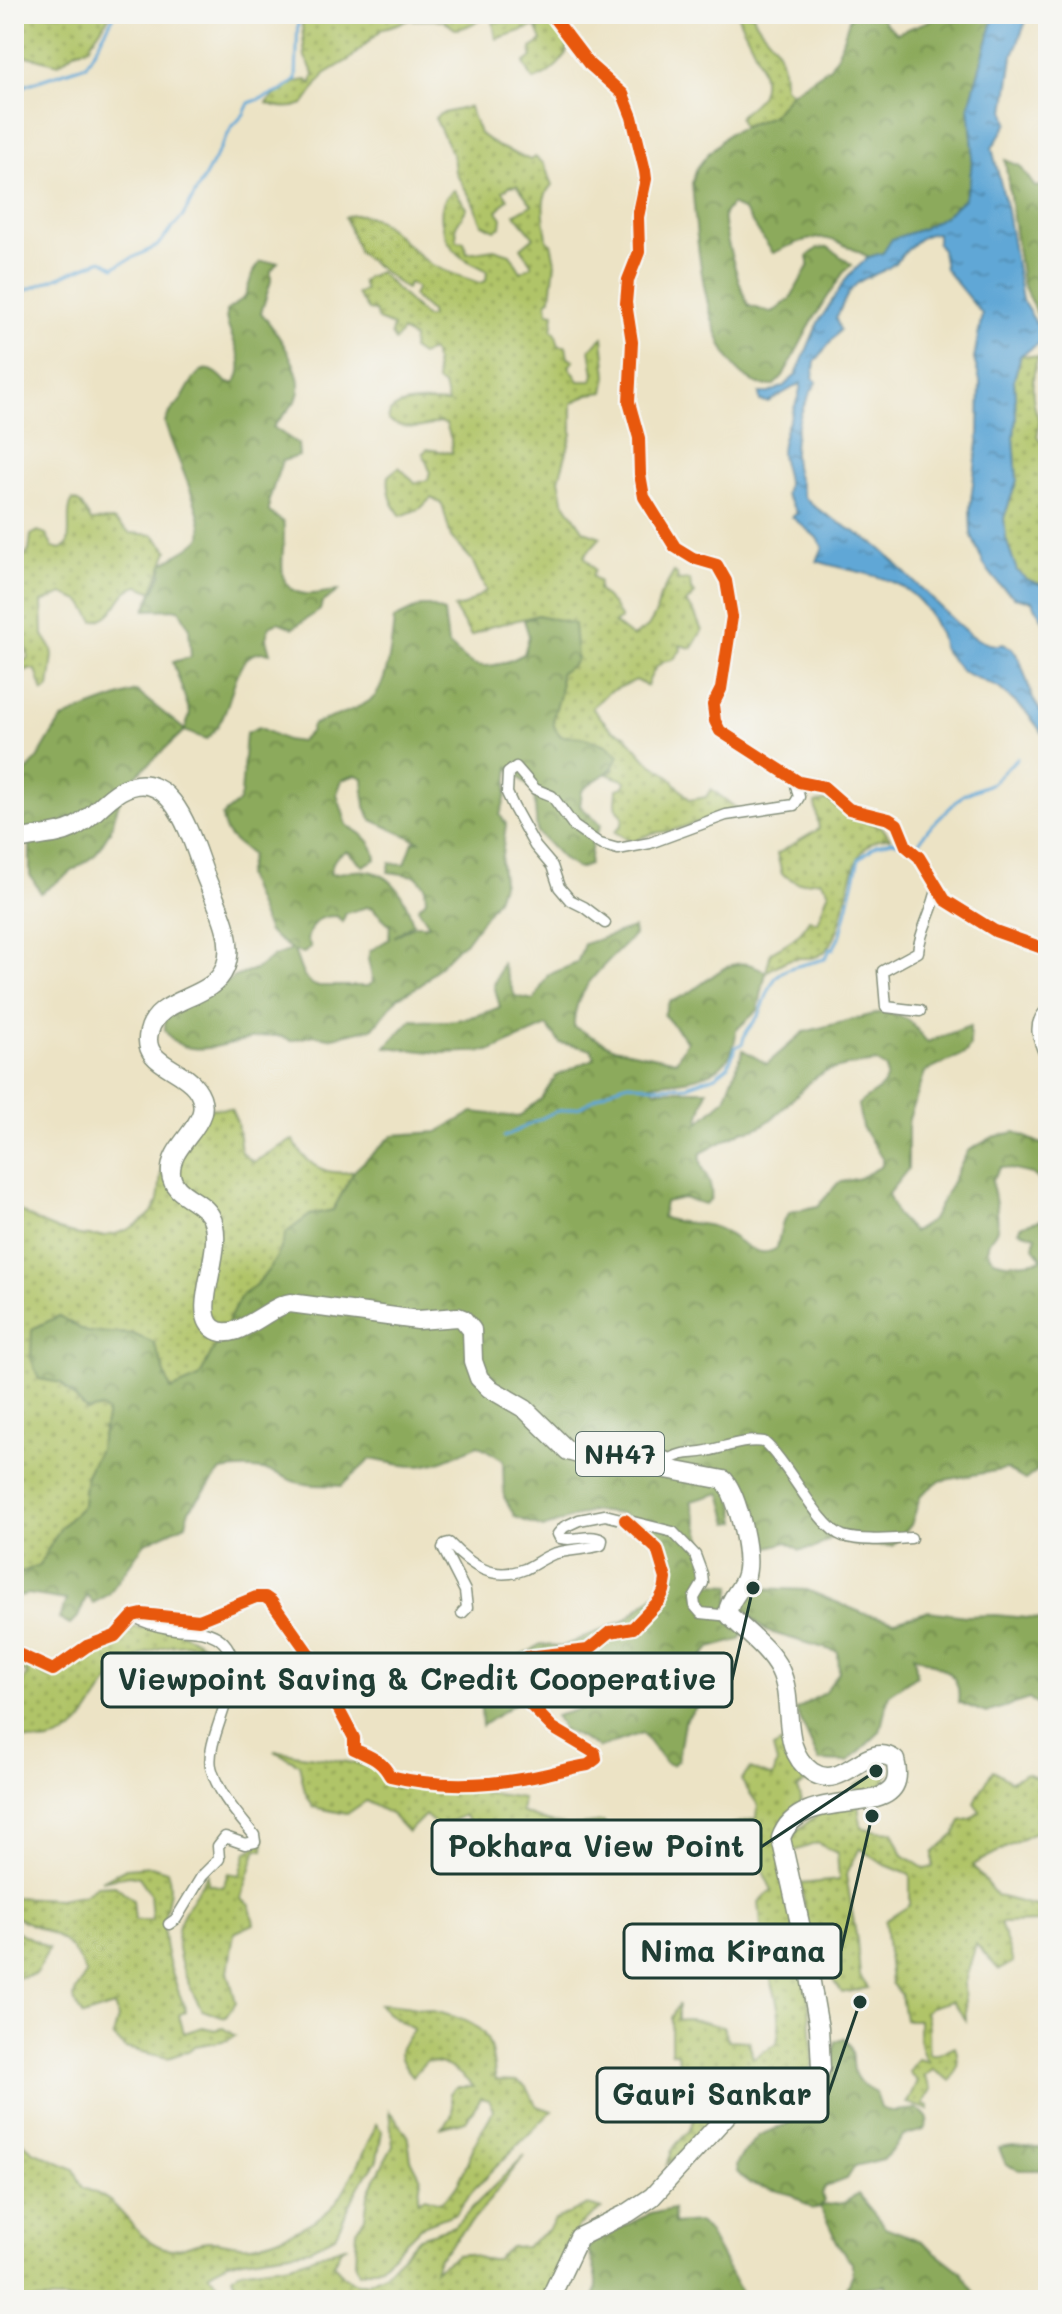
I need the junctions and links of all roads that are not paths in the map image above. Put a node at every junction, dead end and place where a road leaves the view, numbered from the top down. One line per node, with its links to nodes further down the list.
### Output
1 (551, 14): 2 (street)
2 (787, 774): 4 (street); 5 (street)
3 (14, 841): 10 (highway, NH47)
4 (937, 889): 6 (street); 8 (street)
5 (605, 923)
6 (1048, 950)
7 (1048, 1009): 9 (street)
8 (920, 1011)
9 (1048, 1062)
10 (640, 1456): 12 (street); 15 (highway, NH47)
11 (625, 1520): 13 (street); 14 (street); 15 (street)
12 (911, 1538)
13 (462, 1613)
14 (133, 1616): 16 (street); 17 (street)
15 (730, 1616): 18 (highway)
16 (14, 1652)
17 (169, 1924)
18 (553, 2300)

